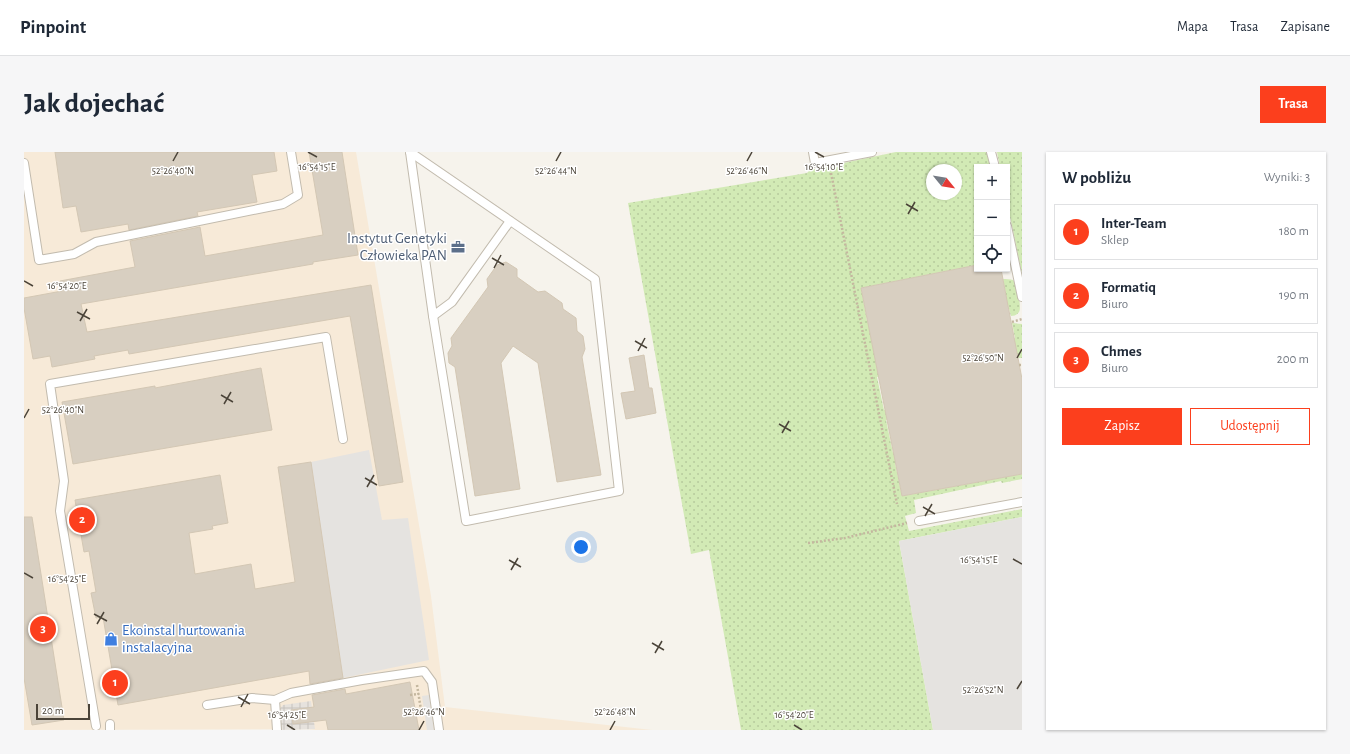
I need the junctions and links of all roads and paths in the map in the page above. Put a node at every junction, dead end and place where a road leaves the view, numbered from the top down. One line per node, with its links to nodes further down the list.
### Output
1 (291, 152): 7 (lane)
2 (410, 152): 9 (lane); 12 (lane)
3 (813, 152): 6 (lane)
4 (872, 152): 6 (lane)
5 (991, 152): 8 (lane)
6 (829, 160): 17 (path)
7 (24, 162)
8 (994, 164)
9 (510, 221): 12 (lane); 12 (lane)
10 (1009, 236): 11 (lane)
11 (1022, 297)
12 (433, 316)
13 (1022, 319): 14 (path)
14 (1012, 322)
15 (343, 440): 26 (lane)
16 (1022, 502): 18 (lane)
17 (897, 504)
18 (919, 521): 19 (path)
19 (808, 544)
20 (415, 680): 21 (path)
21 (419, 694): 22 (path); 25 (path)
22 (410, 695)
23 (275, 700): 24 (lane); 27 (lane); 28 (lane)
24 (207, 705)
25 (422, 716)
26 (96, 726)
27 (277, 730)
28 (440, 730)

